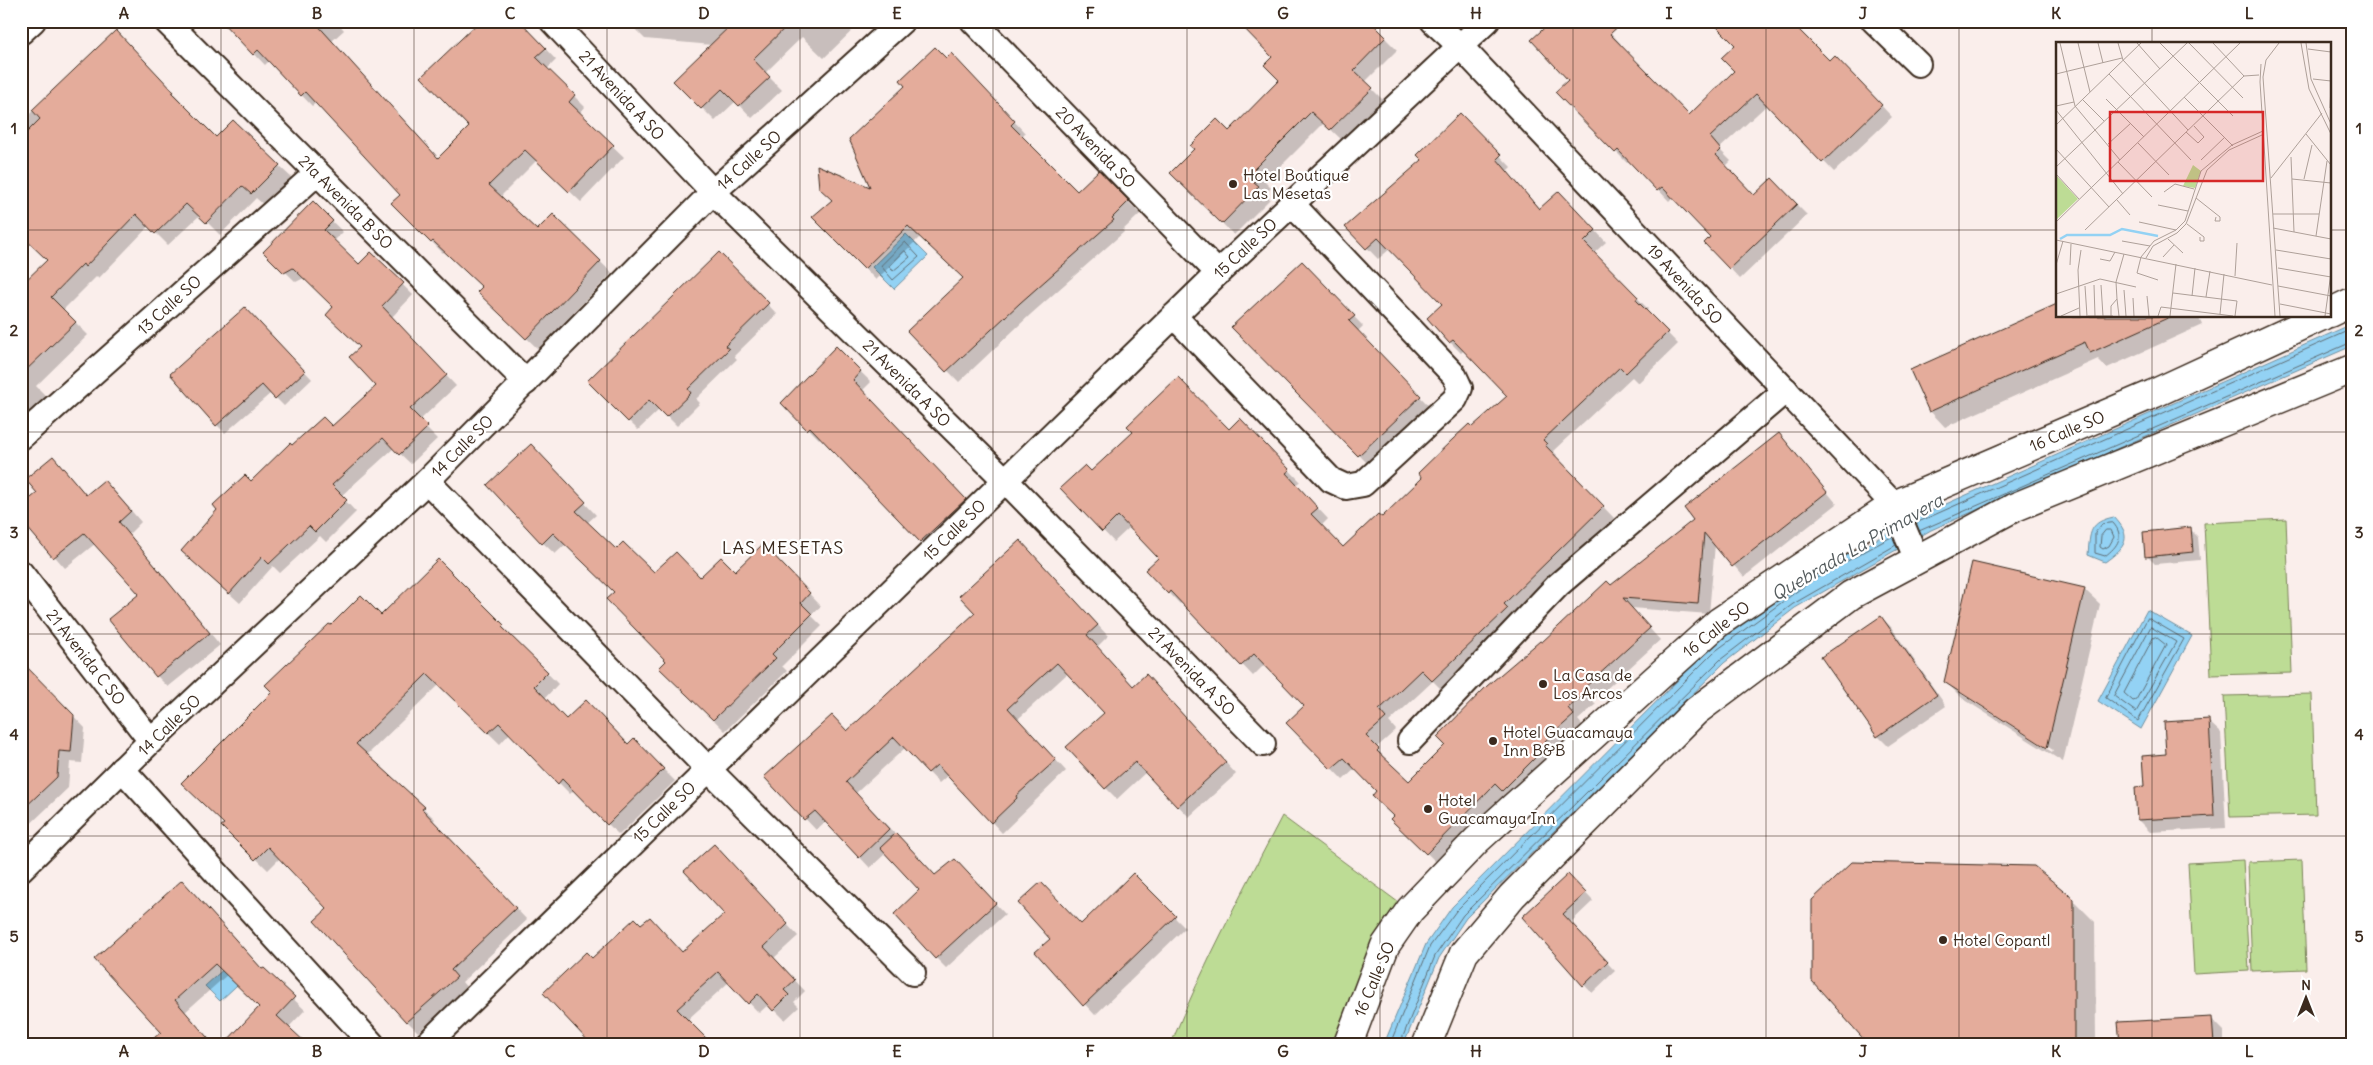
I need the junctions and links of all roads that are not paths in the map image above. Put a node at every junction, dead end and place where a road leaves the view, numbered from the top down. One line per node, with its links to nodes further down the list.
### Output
1 (32, 21): 9 (street)
2 (166, 21): 12 (street, 21a Avenida B SO)
3 (552, 21): 13 (street, 21 Avenida A SO)
4 (902, 21): 13 (street, 14 Calle SO)
5 (974, 21): 15 (street, 20 Avenida SO)
6 (1433, 21): 10 (street, 19 Avenida SO)
7 (1487, 21): 10 (street, 15 Calle SO)
8 (1874, 21): 11 (street)
9 (21, 32)
10 (1461, 46): 14 (street, 15 Calle SO); 22 (street, 19 Avenida SO)
11 (1918, 64)
12 (317, 172): 21 (street, 21a Avenida B SO); 23 (street, 13 Calle SO)
13 (713, 192): 21 (street, 14 Calle SO); 24 (street, 21 Avenida A SO)
14 (1292, 204): 15 (street, 15 Calle SO); 18 (street)
15 (1218, 273): 18 (street, 15 Calle SO)
16 (2352, 302): 17 (street)
17 (2330, 313)
18 (1174, 316): 24 (street, 15 Calle SO)
19 (2318, 318): 26 (street, 16 Calle SO)
20 (2352, 369): 27 (street)
21 (526, 382): 25 (street, 14 Calle SO)
22 (1786, 390): 26 (street, 19 Avenida SO); 30 (street)
23 (21, 437)
24 (1005, 480): 31 (street, 21 Avenida A SO); 33 (street, 15 Calle SO)
25 (427, 482): 29 (street, 14 Calle SO); 33 (street)
26 (1895, 508): 27 (street, 19 Avenida SO); 36 (street, 16 Calle SO)
27 (1916, 557): 39 (street)
28 (21, 573): 29 (street, 21 Avenida C SO)
29 (151, 741): 32 (street, 14 Calle SO)
30 (1410, 741)
31 (1263, 744)
32 (122, 770): 34 (street, 14 Calle SO); 37 (street)
33 (708, 770): 35 (street); 38 (street, 15 Calle SO)
34 (21, 869)
35 (913, 973)
36 (1349, 1043)
37 (372, 1044)
38 (427, 1044)
39 (1427, 1044)

